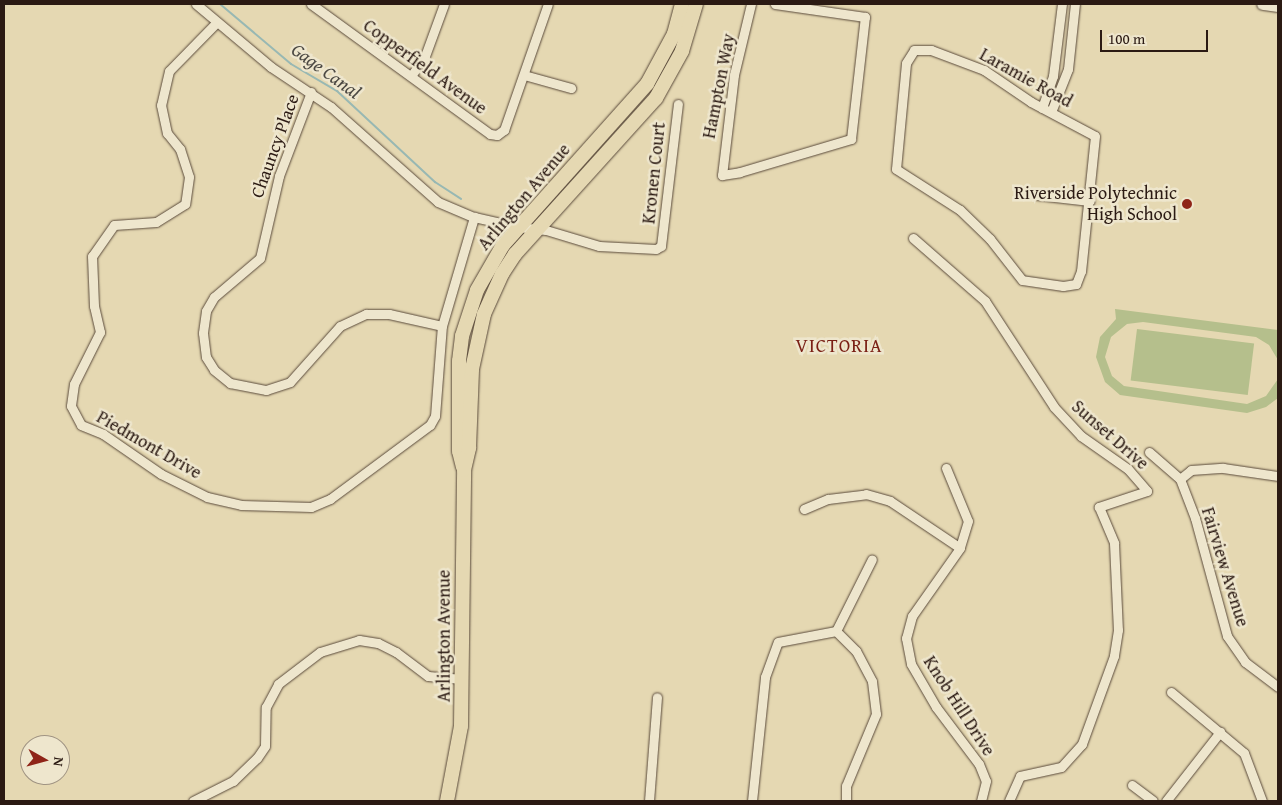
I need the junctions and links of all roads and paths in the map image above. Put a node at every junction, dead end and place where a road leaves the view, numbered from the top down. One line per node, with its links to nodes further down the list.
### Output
1 (196, 4): 14 (street)
2 (311, 4): 16 (street, Copperfield Avenue)
3 (444, 4): 16 (street)
4 (548, 4): 15 (street)
5 (682, 4): 25 (main road, Arlington Avenue)
6 (696, 4): 26 (main road, Arlington Avenue)
7 (751, 4): 12 (street, Hampton Way)
8 (775, 4): 12 (street)
9 (1062, 4): 20 (street)
10 (1075, 4): 21 (street)
11 (1263, 4): 13 (main road)
12 (811, 6)
13 (1278, 6)
14 (216, 23): 18 (street); 28 (street, Piedmont Drive)
15 (524, 75): 16 (street, Copperfield Avenue); 17 (street)
16 (411, 76)
17 (571, 88)
18 (312, 92): 24 (street); 28 (street, Chauncy Place)
19 (678, 104): 26 (street, Kronen Court)
20 (1042, 108): 21 (street, Laramie Road); 23 (street, Laramie Road)
21 (1051, 112): 23 (street, Laramie Road)
22 (1037, 195): 23 (street)
23 (1090, 201)
24 (474, 217): 25 (street); 28 (street, Piedmont Drive)
25 (518, 227): 26 (street); 31 (main road, Arlington Avenue)
26 (537, 228): 31 (main road, Arlington Avenue)
27 (913, 238): 50 (street, Sunset Drive)
28 (442, 326)
29 (1148, 452): 33 (street, Fairview Avenue)
30 (946, 468): 35 (street, Knob Hill Drive)
31 (464, 470): 38 (main road, Arlington Avenue)
32 (1278, 476): 33 (street)
33 (1180, 479): 39 (street, Fairview Avenue)
34 (804, 509): 35 (street)
35 (960, 548): 49 (street, Knob Hill Drive)
36 (872, 559): 37 (street)
37 (836, 631): 47 (street); 48 (street)
38 (462, 680): 44 (street); 45 (main road, Arlington Avenue)
39 (1278, 687)
40 (1171, 692): 42 (street)
41 (657, 696): 46 (street)
42 (1220, 732): 52 (street); 53 (street)
43 (1132, 785): 51 (street)
44 (194, 801)
45 (447, 801)
46 (649, 801)
47 (752, 801)
48 (846, 801)
49 (981, 801)
50 (1010, 801)
51 (1153, 801)
52 (1166, 801)
53 (1262, 801)

